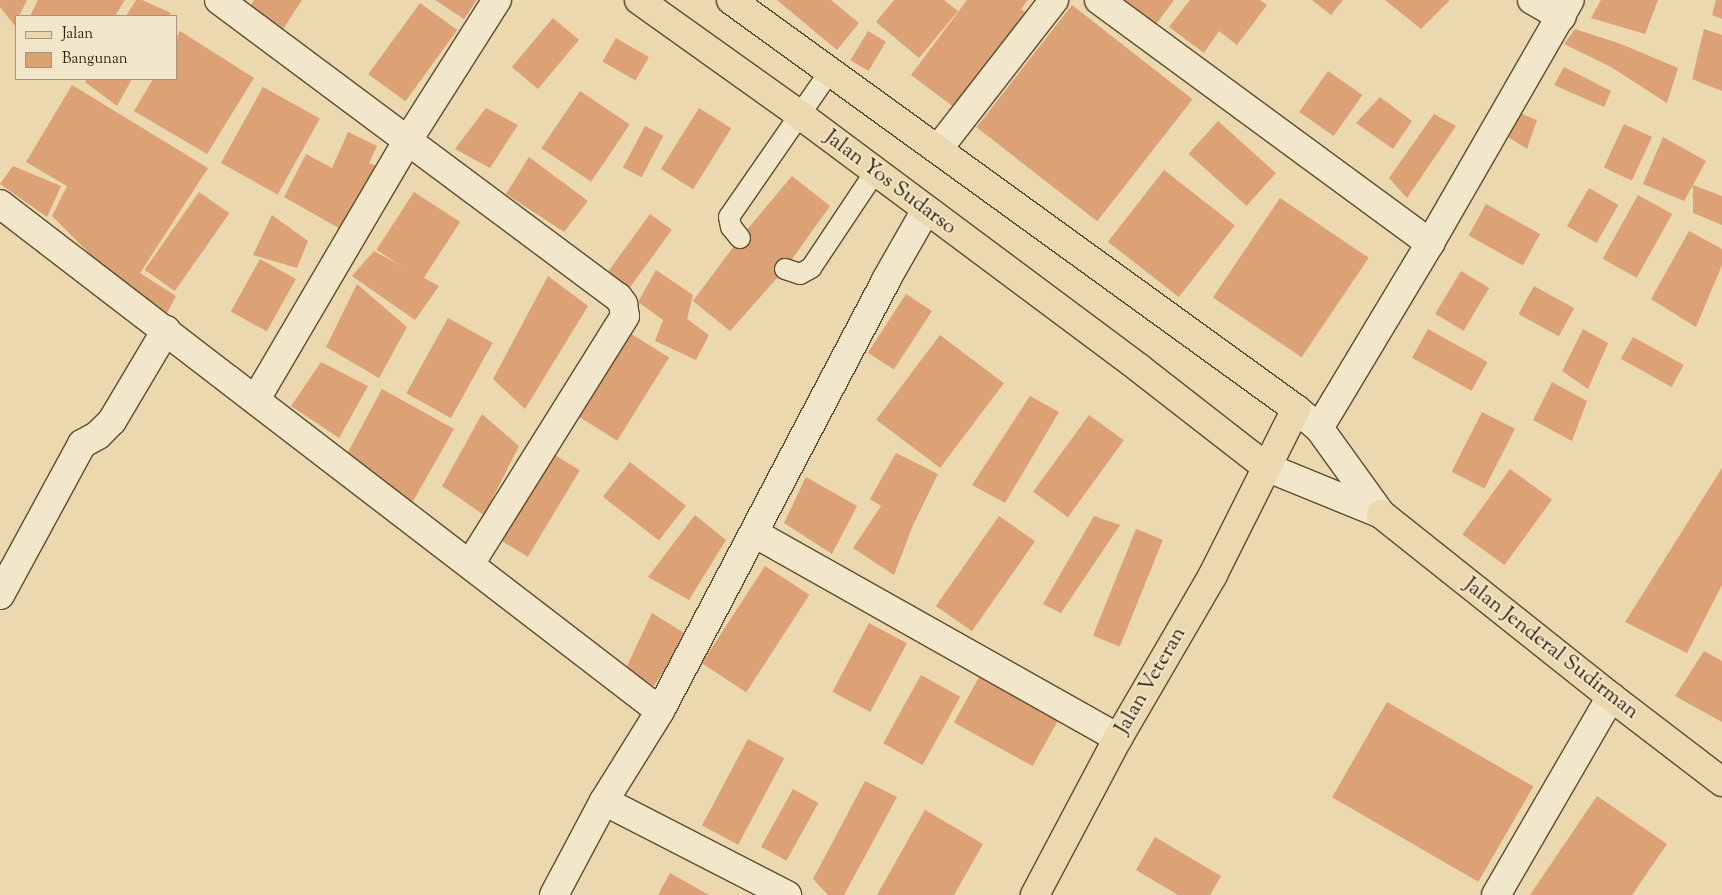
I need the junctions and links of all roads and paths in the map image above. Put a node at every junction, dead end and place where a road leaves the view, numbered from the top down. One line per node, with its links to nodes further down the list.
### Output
1 (219, 0): 11 (street)
2 (497, 0): 11 (street)
3 (640, 0): 10 (main road, Jalan Yos Sudarso)
4 (731, 0): 9 (main road)
5 (1054, 0): 12 (street)
6 (1099, 0): 17 (street)
7 (1532, 0): 8 (street)
8 (1565, 9): 17 (street)
9 (830, 71): 10 (lane); 12 (main road)
10 (800, 115): 13 (main road, Jalan Yos Sudarso); 16 (lane)
11 (408, 140): 20 (street); 26 (street)
12 (938, 150): 21 (main road)
13 (875, 172): 15 (main road, Jalan Yos Sudarso); 18 (lane)
14 (0, 204): 19 (street)
15 (926, 210): 23 (main road, Jalan Yos Sudarso); 25 (street)
16 (740, 238)
17 (1430, 243): 22 (street)
18 (785, 269)
19 (166, 330): 20 (street); 27 (street)
20 (256, 399): 26 (street)
21 (1296, 409): 22 (street); 23 (main road, Jalan Veteran)
22 (1319, 428): 24 (street)
23 (1266, 467): 24 (street); 30 (main road, Jalan Veteran)
24 (1381, 514): 28 (main road, Jalan Jenderal Sudirman)
25 (754, 532): 29 (street); 30 (street)
26 (470, 564): 29 (street)
27 (0, 595)
28 (1611, 698): 31 (main road, Jalan Jenderal Sudirman); 36 (street)
29 (660, 711): 32 (street)
30 (1118, 738): 35 (main road, Jalan Veteran)
31 (1722, 782)
32 (604, 801): 33 (street); 34 (street)
33 (554, 895)
34 (787, 895)
35 (1035, 895)
36 (1496, 895)

